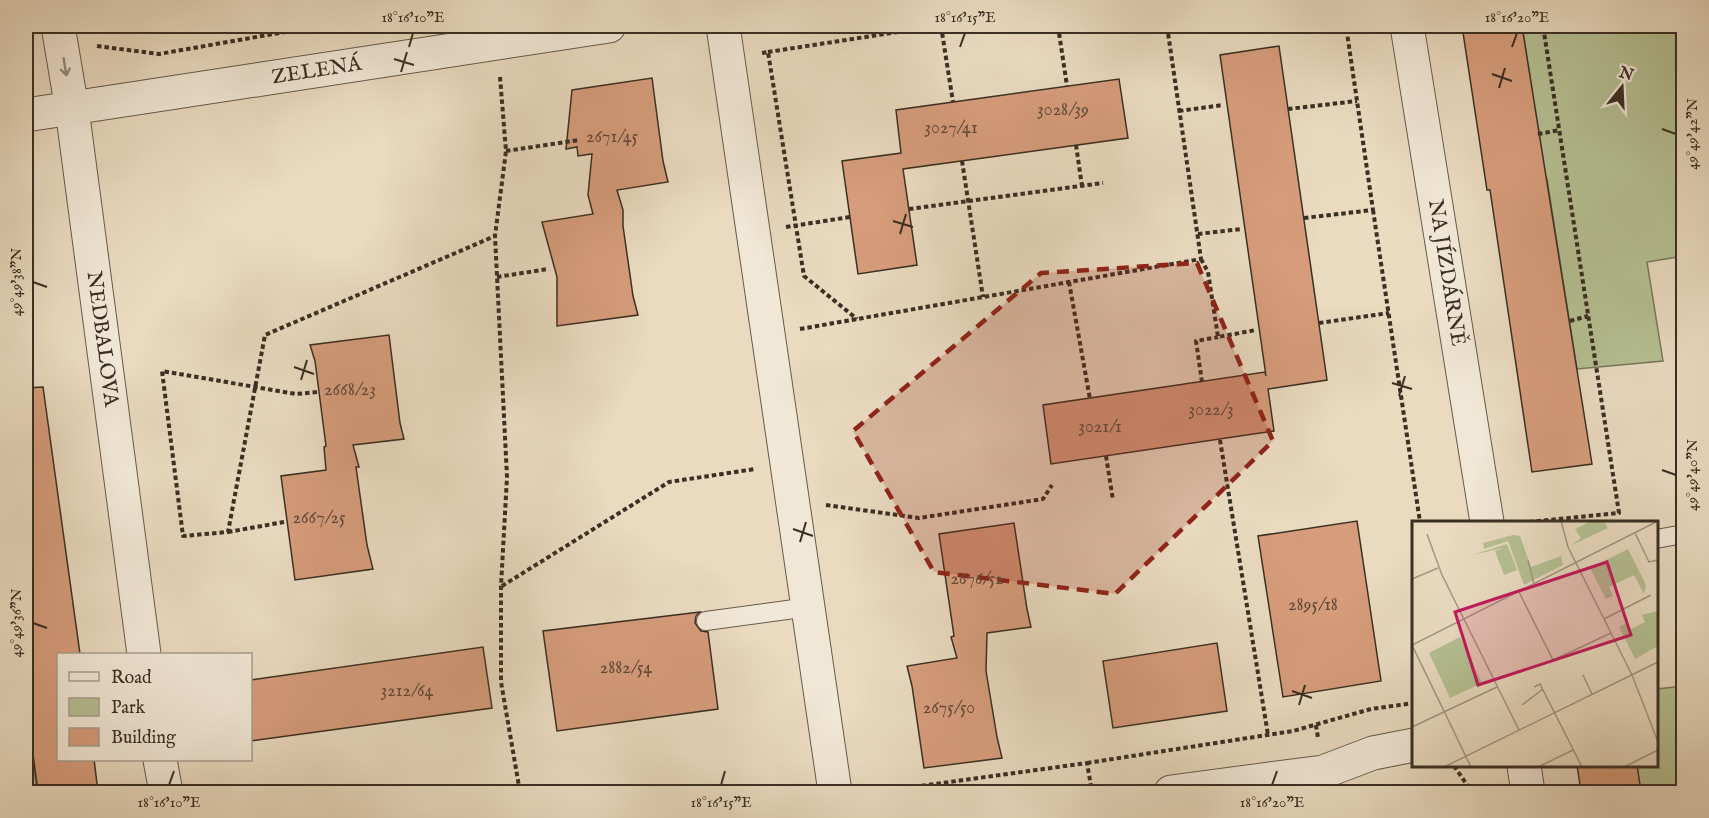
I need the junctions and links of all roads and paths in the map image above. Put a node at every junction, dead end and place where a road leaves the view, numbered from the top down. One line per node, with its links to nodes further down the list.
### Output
1 (319, 26): 10 (path)
2 (609, 26): 11 (street, ZELENÁ)
3 (723, 26): 13 (street)
4 (939, 26): 12 (path); 16 (path)
5 (1058, 26): 14 (path)
6 (1167, 26): 20 (path)
7 (1346, 26): 15 (path)
8 (1407, 26): 64 (street, NA JÍZDÁRNĚ)
9 (1544, 26): 22 (path)
10 (59, 34): 18 (street, NEDBALOVA, one-way to 18)
11 (497, 43): 18 (street, ZELENÁ); 26 (path)
12 (768, 52): 13 (path); 35 (path)
13 (728, 59): 37 (street)
14 (1066, 86)
15 (1357, 100): 19 (path); 32 (path)
16 (953, 102)
17 (1223, 105): 20 (path)
18 (72, 109): 21 (street, ZELENÁ); 73 (street, NEDBALOVA)
19 (1288, 109)
20 (1179, 111): 38 (path)
21 (26, 115)
22 (1560, 130): 23 (path); 46 (path)
23 (1538, 134)
24 (579, 140): 26 (path)
25 (1076, 145): 29 (path)
26 (506, 151): 39 (path)
27 (962, 161): 30 (path)
28 (1103, 183): 29 (path)
29 (1082, 186): 30 (path)
30 (968, 201): 31 (path); 44 (path)
31 (909, 209)
32 (1373, 210): 34 (path); 45 (path)
33 (850, 217): 35 (path)
34 (1304, 218)
35 (796, 225): 37 (path); 47 (path)
36 (1241, 229): 38 (path)
37 (753, 233): 51 (street)
38 (1198, 234): 40 (path)
39 (495, 236): 42 (path); 54 (path)
40 (1201, 259): 43 (path); 52 (path)
41 (548, 269): 42 (path)
42 (497, 277): 70 (path)
43 (1070, 282): 44 (path); 56 (path)
44 (983, 297): 47 (path)
45 (1389, 313): 49 (path); 63 (path)
46 (1588, 316): 48 (path); 65 (path)
47 (858, 320): 51 (path)
48 (1569, 321)
49 (1319, 323)
50 (1256, 330): 52 (path)
51 (767, 335): 59 (street)
52 (1218, 337): 53 (path)
53 (1202, 382)
54 (255, 387): 55 (path); 67 (path); 67 (path)
55 (317, 392)
56 (1090, 399)
57 (1220, 440): 75 (path)
58 (1106, 456): 62 (path)
59 (787, 464): 61 (street); 70 (path)
60 (1052, 485): 61 (path)
61 (793, 500): 71 (street)
62 (1113, 500)
63 (1419, 521)
64 (1487, 521)
65 (1539, 521)
66 (284, 522): 67 (path)
67 (228, 532)
68 (1683, 534): 69 (lane)
69 (1658, 538)
70 (501, 586): 82 (path)
71 (809, 607): 72 (lane); 83 (street)
72 (706, 621)
73 (144, 653)
74 (1412, 703): 75 (path)
75 (1268, 735): 78 (path)
76 (1412, 746): 86 (street)
77 (160, 761): 81 (street)
78 (1087, 763): 84 (path); 85 (path)
79 (1455, 767): 87 (path)
80 (1524, 767): 88 (street)
81 (166, 792)
82 (520, 792)
83 (836, 792)
84 (877, 792)
85 (1092, 792)
86 (1171, 792)
87 (1472, 792)
88 (1528, 792)

